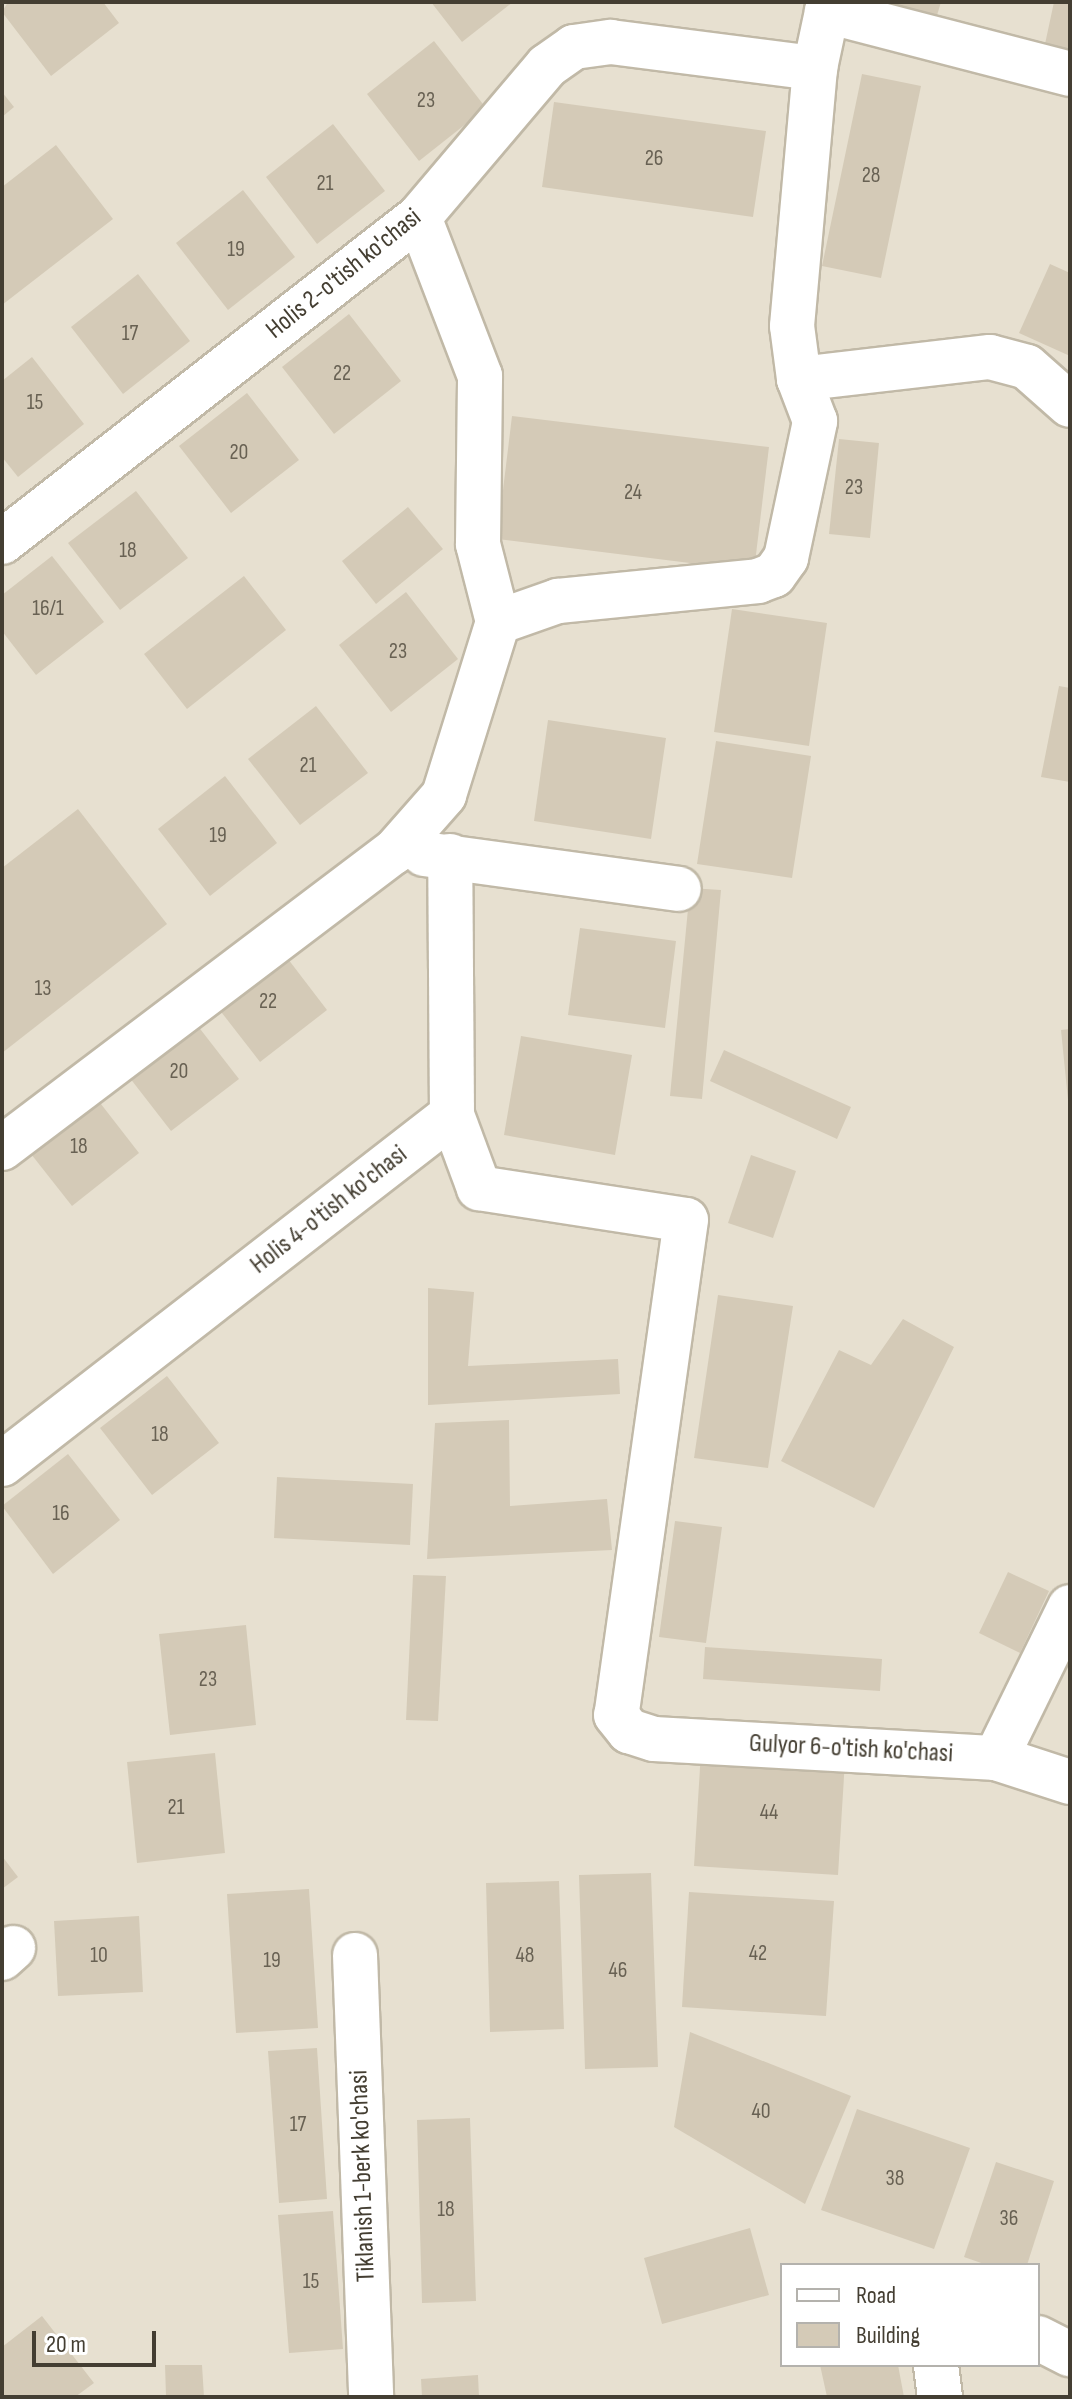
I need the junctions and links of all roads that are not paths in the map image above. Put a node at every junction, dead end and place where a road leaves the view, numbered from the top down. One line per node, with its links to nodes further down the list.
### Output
1 (828, 6): 2 (street); 3 (street)
2 (815, 68): 4 (street, Holis 2-o'tish ko'chasi); 5 (street)
3 (1070, 74)
4 (419, 217): 7 (street, Holis 2-o'tish ko'chasi); 8 (street)
5 (799, 379): 6 (street); 8 (street)
6 (1070, 405)
7 (2, 542)
8 (498, 622): 9 (street)
9 (394, 852): 10 (street); 13 (street)
10 (450, 856): 11 (street); 12 (street)
11 (679, 889)
12 (452, 1115): 14 (street, Holis 4-o'tish ko'chasi); 16 (street, Gulyor 6-o'tish ko'chasi)
13 (2, 1148)
14 (2, 1464)
15 (1070, 1607): 16 (street)
16 (996, 1758): 17 (street, Gulyor 6-o'tish ko'chasi)
17 (1070, 1782)
18 (355, 1955): 22 (street, Tiklanish 1-berk ko'chasi)
19 (1040, 2339): 20 (street)
20 (1070, 2354)
21 (936, 2367): 23 (street)
22 (371, 2397)
23 (940, 2397)

